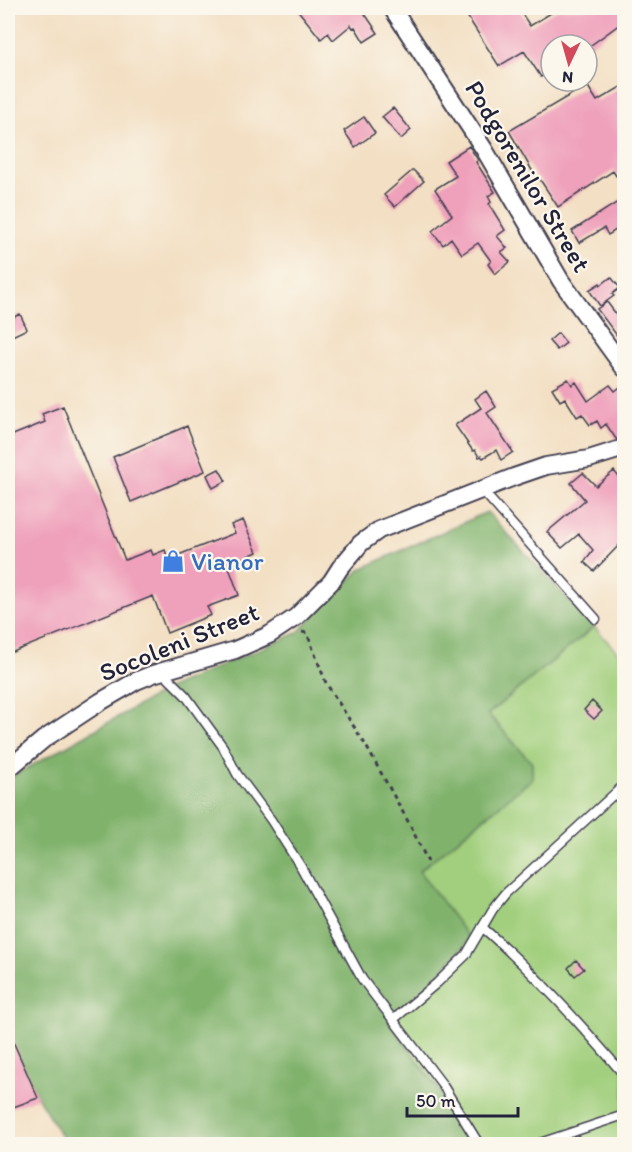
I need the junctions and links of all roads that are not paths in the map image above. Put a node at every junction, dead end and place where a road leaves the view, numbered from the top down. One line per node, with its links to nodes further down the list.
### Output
1 (392, 8): 2 (street, Podgorenilor Street)
2 (624, 368)
3 (624, 448): 4 (street, Socoleni Street)
4 (482, 490): 5 (lane); 6 (street, Socoleni Street)
5 (596, 619)
6 (162, 672): 7 (street, Socoleni Street); 12 (lane)
7 (8, 769)
8 (624, 785): 9 (lane)
9 (615, 794): 10 (lane); 11 (lane)
10 (624, 803)
11 (482, 927): 12 (lane); 13 (lane)
12 (394, 1019): 15 (lane)
13 (624, 1075)
14 (624, 1115): 16 (lane)
15 (479, 1144)
16 (537, 1144)

